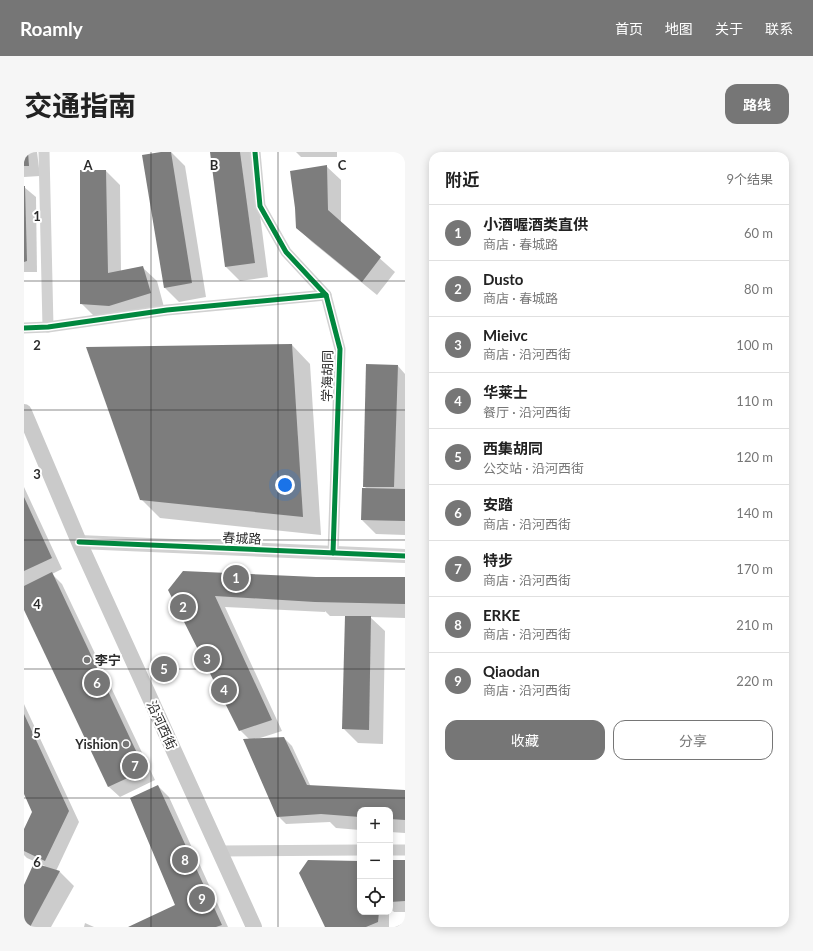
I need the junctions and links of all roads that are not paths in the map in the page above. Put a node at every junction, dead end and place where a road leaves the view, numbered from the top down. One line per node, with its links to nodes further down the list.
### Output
1 (44, 152): 4 (street)
2 (255, 152): 3 (street, 学海胡同)
3 (326, 295): 4 (street); 9 (street, 学海胡同)
4 (48, 327): 5 (street)
5 (24, 328)
6 (24, 412): 7 (main road, 沿河西街)
7 (28, 433): 8 (main road, 沿河西街)
8 (79, 542): 9 (street, 春城路); 11 (main road, 沿河西街)
9 (333, 553): 10 (street, 春城路)
10 (405, 556)
11 (220, 850): 12 (street); 15 (main road, 沿河西街)
12 (357, 850)
13 (393, 850): 14 (street)
14 (405, 850)
15 (254, 927)

